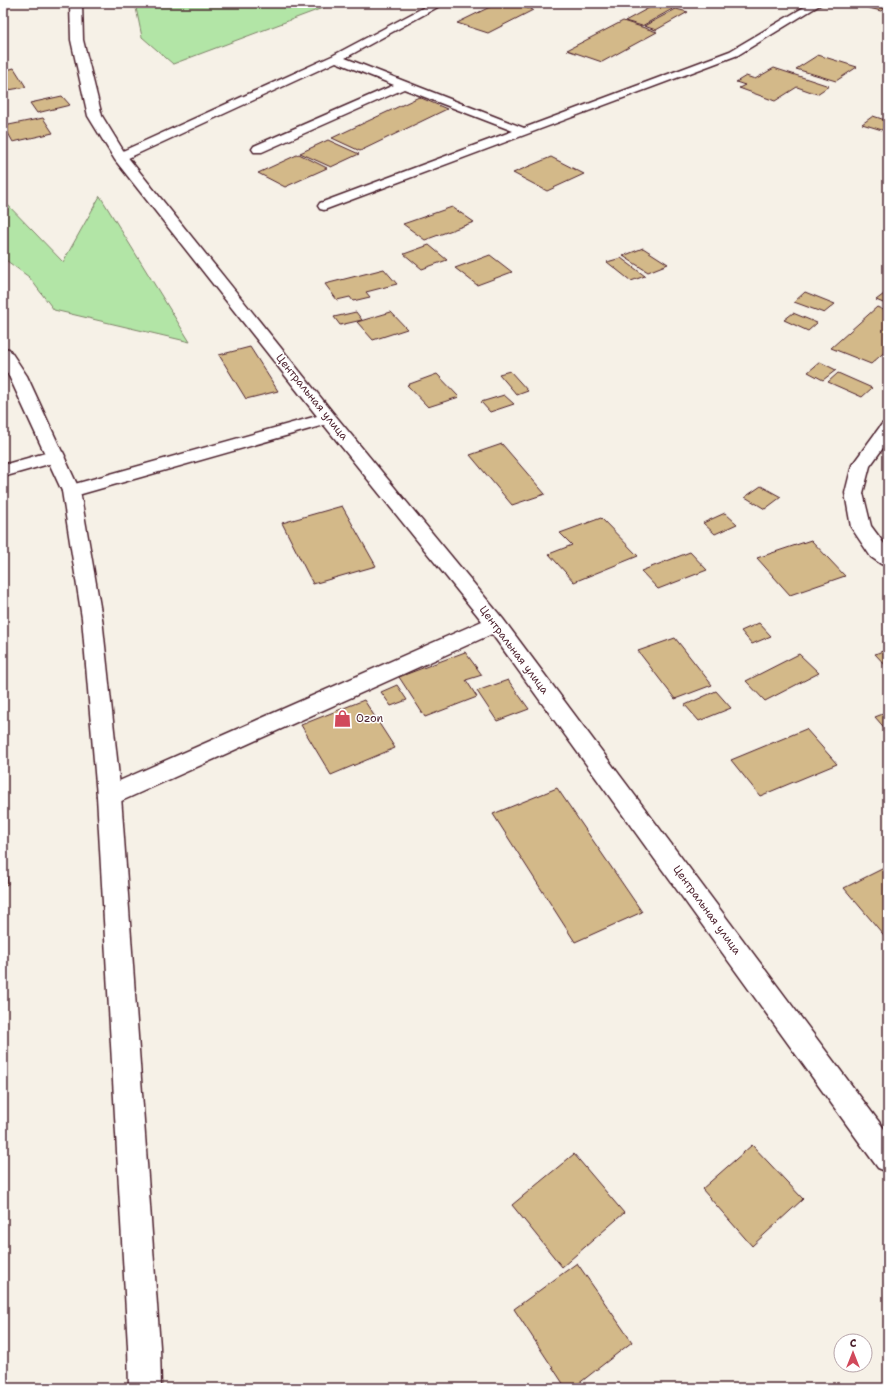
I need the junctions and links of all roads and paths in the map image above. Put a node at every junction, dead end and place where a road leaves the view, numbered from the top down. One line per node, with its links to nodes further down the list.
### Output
1 (76, 3): 8 (street, Центральная улица)
2 (440, 3): 4 (lane)
3 (818, 3): 6 (lane)
4 (336, 58): 5 (lane); 8 (lane)
5 (403, 85): 6 (lane); 7 (lane)
6 (522, 132): 9 (lane)
7 (258, 149)
8 (120, 157): 11 (street, Центральная улица)
9 (324, 206)
10 (3, 353): 13 (street)
11 (328, 418): 15 (street); 17 (street, Центральная улица)
12 (888, 428): 16 (street)
13 (56, 456): 14 (street); 15 (street)
14 (3, 471)
15 (71, 491): 18 (street)
16 (888, 559)
17 (496, 624): 18 (street); 19 (street, Центральная улица)
18 (109, 796): 20 (street)
19 (886, 1150)
20 (145, 1388)

